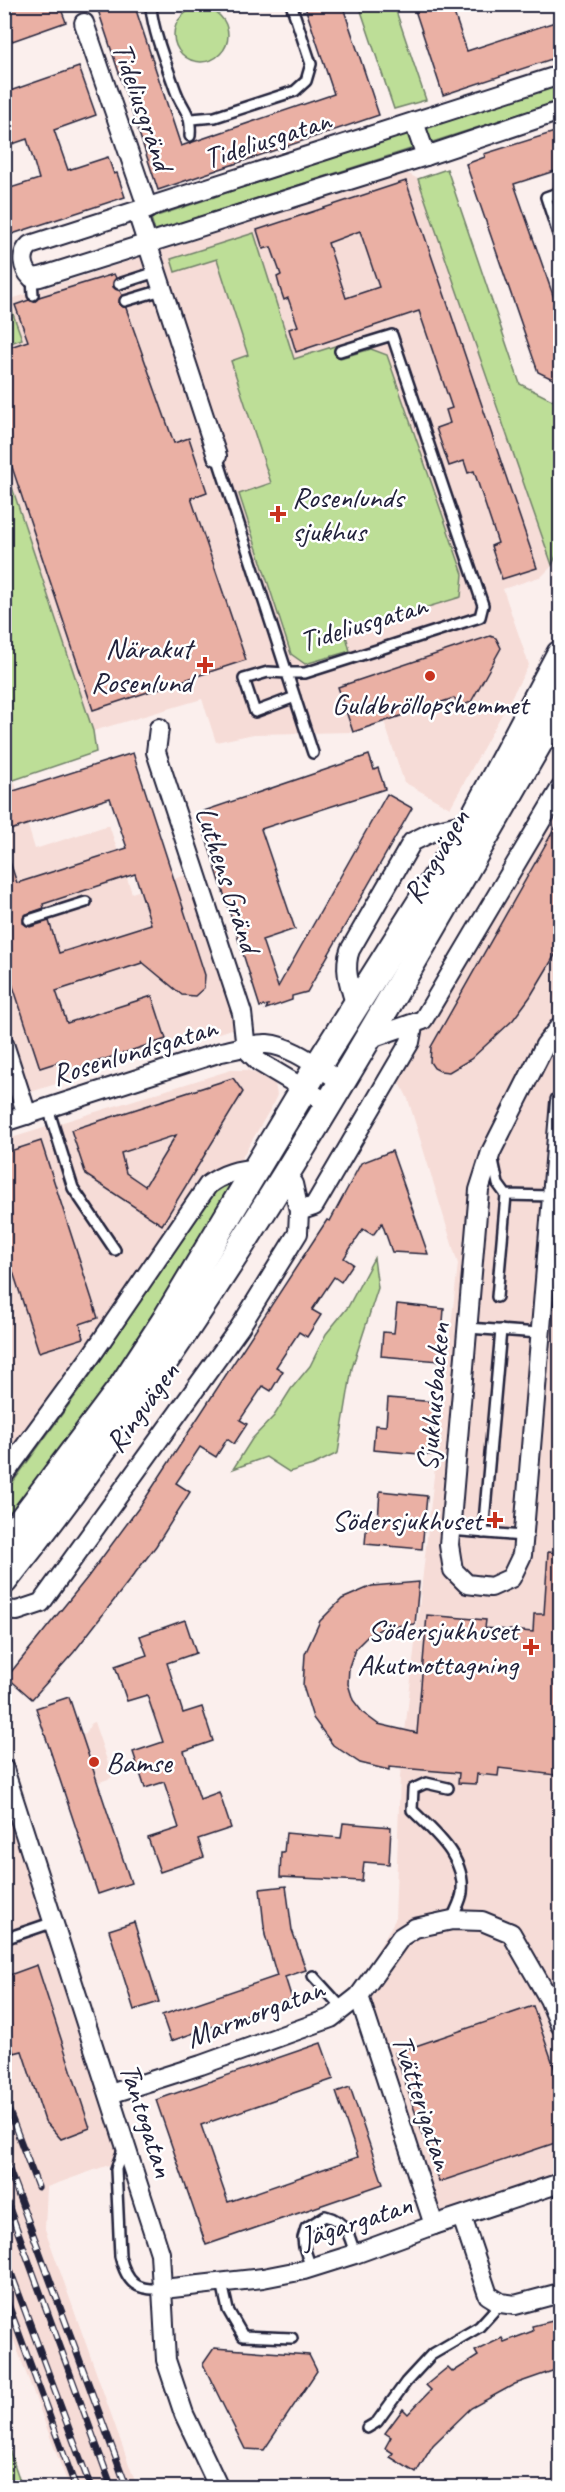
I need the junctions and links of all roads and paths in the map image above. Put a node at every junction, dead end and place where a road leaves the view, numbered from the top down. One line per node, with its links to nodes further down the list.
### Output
1 (155, 4): 6 (lane)
2 (291, 4): 6 (lane)
3 (84, 23): 11 (street, Tideliusgränd)
4 (561, 75): 7 (street, Tideliusgatan)
5 (561, 111): 9 (street, Tideliusgatan)
6 (191, 119): 8 (lane)
7 (414, 122): 9 (street); 11 (street, Tideliusgatan)
8 (190, 136)
9 (426, 156): 13 (street, Tideliusgatan)
10 (561, 192): 12 (lane)
11 (142, 210): 13 (street, Tideliusgatan); 13 (street, Tideliusgatan)
12 (561, 240)
13 (148, 244): 14 (street, Tideliusgatan)
14 (156, 272): 15 (lane); 16 (street, Tideliusgatan)
15 (119, 284)
16 (162, 290): 17 (lane); 19 (street, Tideliusgatan)
17 (125, 301)
18 (340, 351): 21 (lane, Tideliusgatan)
19 (217, 456): 21 (lane, Tideliusgatan)
20 (561, 654): 27 (main road, Ringvägen)
21 (287, 673): 22 (lane); 22 (lane)
22 (295, 697): 25 (lane)
23 (561, 706): 33 (main road, Ringvägen)
24 (159, 728): 35 (street, Luthens Gränd)
25 (313, 753)
26 (561, 789): 31 (street)
27 (471, 822): 30 (main road, Ringvägen); 30 (street, Ringvägen)
28 (86, 902): 29 (lane)
29 (28, 920)
30 (356, 1006): 36 (main road, Ringvägen)
31 (413, 1026): 33 (street); 49 (street)
32 (561, 1026): 44 (street, Sjukhusbacken)
33 (368, 1039): 37 (main road, Ringvägen)
34 (4, 1044): 42 (street)
35 (246, 1048): 36 (street, Rosenlundsgatan); 38 (street, Rosenlundsgatan); 41 (street, Rosenlundsgatan)
36 (317, 1067): 37 (street, Rosenlundsgatan); 38 (main road, Ringvägen)
37 (342, 1082): 40 (main road, Ringvägen)
38 (304, 1089): 40 (street, Rosenlundsgatan); 45 (main road, Ringvägen)
39 (561, 1101): 48 (street, Sjukhusbacken)
40 (328, 1103): 46 (main road, Ringvägen)
41 (48, 1108): 42 (street, Rosenlundsgatan); 50 (lane)
42 (27, 1114): 43 (street, Rosenlundsgatan)
43 (4, 1122)
44 (491, 1152): 47 (lane); 52 (street, Sjukhusbacken)
45 (258, 1168): 55 (street); 59 (main road, Ringvägen)
46 (285, 1174): 49 (street, Ringvägen); 60 (main road, Ringvägen)
47 (506, 1195): 48 (lane); 51 (lane)
48 (552, 1196): 54 (street, Sjukhusbacken)
49 (299, 1211): 61 (street, Ringvägen)
50 (116, 1250)
51 (497, 1297)
52 (468, 1328): 53 (lane); 56 (street, Sjukhusbacken)
53 (501, 1330): 54 (lane); 57 (lane)
54 (539, 1333): 58 (street, Sjukhusbacken)
55 (4, 1475)
56 (450, 1530): 57 (lane); 58 (street, Sjukhusbacken)
57 (483, 1533): 58 (lane)
58 (523, 1536)
59 (4, 1544)
60 (4, 1581)
61 (4, 1610)
62 (4, 1769): 65 (street, Tantogatan)
63 (448, 1788): 64 (lane)
64 (452, 1920): 68 (street, Marmorgatan); 70 (street, Marmorgatan)
65 (54, 1922): 66 (lane); 71 (street, Tantogatan)
66 (4, 1939)
67 (313, 1976): 69 (lane)
68 (359, 1996): 69 (street, Marmorgatan); 75 (street, Tvätterigatan)
69 (344, 2010): 71 (street, Marmorgatan)
70 (561, 2025)
71 (110, 2094): 72 (street, Tantogatan)
72 (125, 2144): 79 (street, Tantogatan); 79 (lane)
73 (561, 2183): 74 (street, Jägargatan)
74 (462, 2217): 75 (street, Jägargatan); 81 (street)
75 (434, 2225): 76 (street, Jägargatan)
76 (355, 2254): 77 (street, Jägargatan); 77 (lane)
77 (311, 2268): 78 (street, Jägargatan)
78 (222, 2283): 79 (street, Jägargatan); 82 (lane)
79 (164, 2289): 84 (street, Tantogatan)
80 (561, 2293): 81 (street)
81 (501, 2303): 83 (lane)
82 (292, 2338)
83 (367, 2428)
84 (219, 2487)

